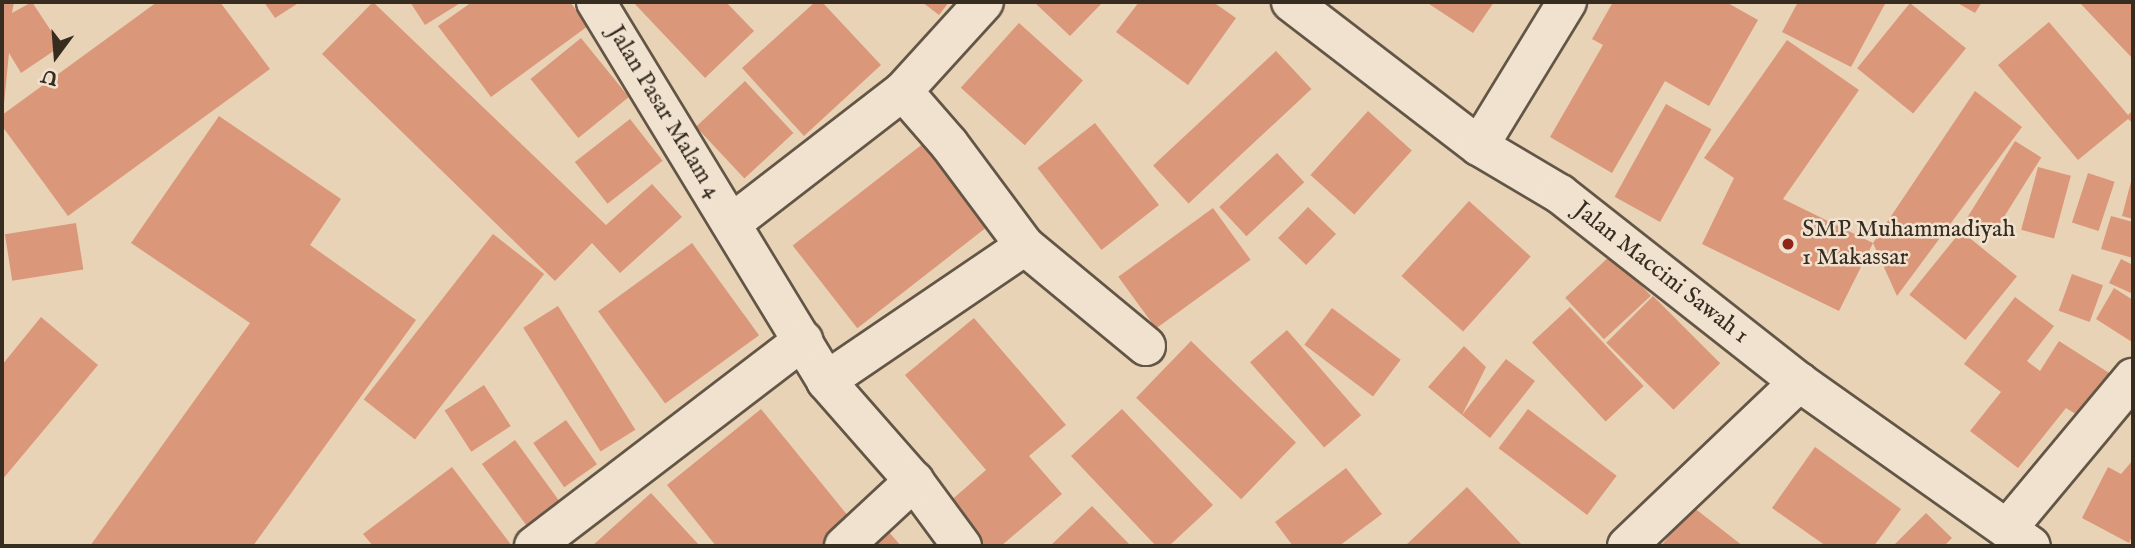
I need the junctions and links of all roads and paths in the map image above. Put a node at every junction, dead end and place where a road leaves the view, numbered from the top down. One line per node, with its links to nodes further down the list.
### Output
1 (596, 2): 7 (street, Jalan Pasar Malam 4)
2 (984, 2): 5 (street)
3 (1291, 2): 6 (street, Jalan Maccini Sawah 1)
4 (1567, 2): 6 (street)
5 (903, 91): 7 (street); 8 (street)
6 (1479, 146): 13 (street, Jalan Maccini Sawah 1)
7 (732, 223): 9 (street, Jalan Pasar Malam 4)
8 (1025, 246): 10 (street); 12 (street)
9 (803, 340): 12 (street, Jalan Pasar Malam 4); 16 (street)
10 (1146, 346)
11 (2133, 378): 15 (street)
12 (826, 381): 14 (street, Jalan Pasar Malam 4)
13 (1799, 382): 15 (street, Jalan Maccini Sawah 1); 19 (street)
14 (914, 481): 17 (street); 18 (street, Jalan Pasar Malam 4)
15 (2019, 538)
16 (534, 546)
17 (844, 546)
18 (962, 546)
19 (1627, 546)

